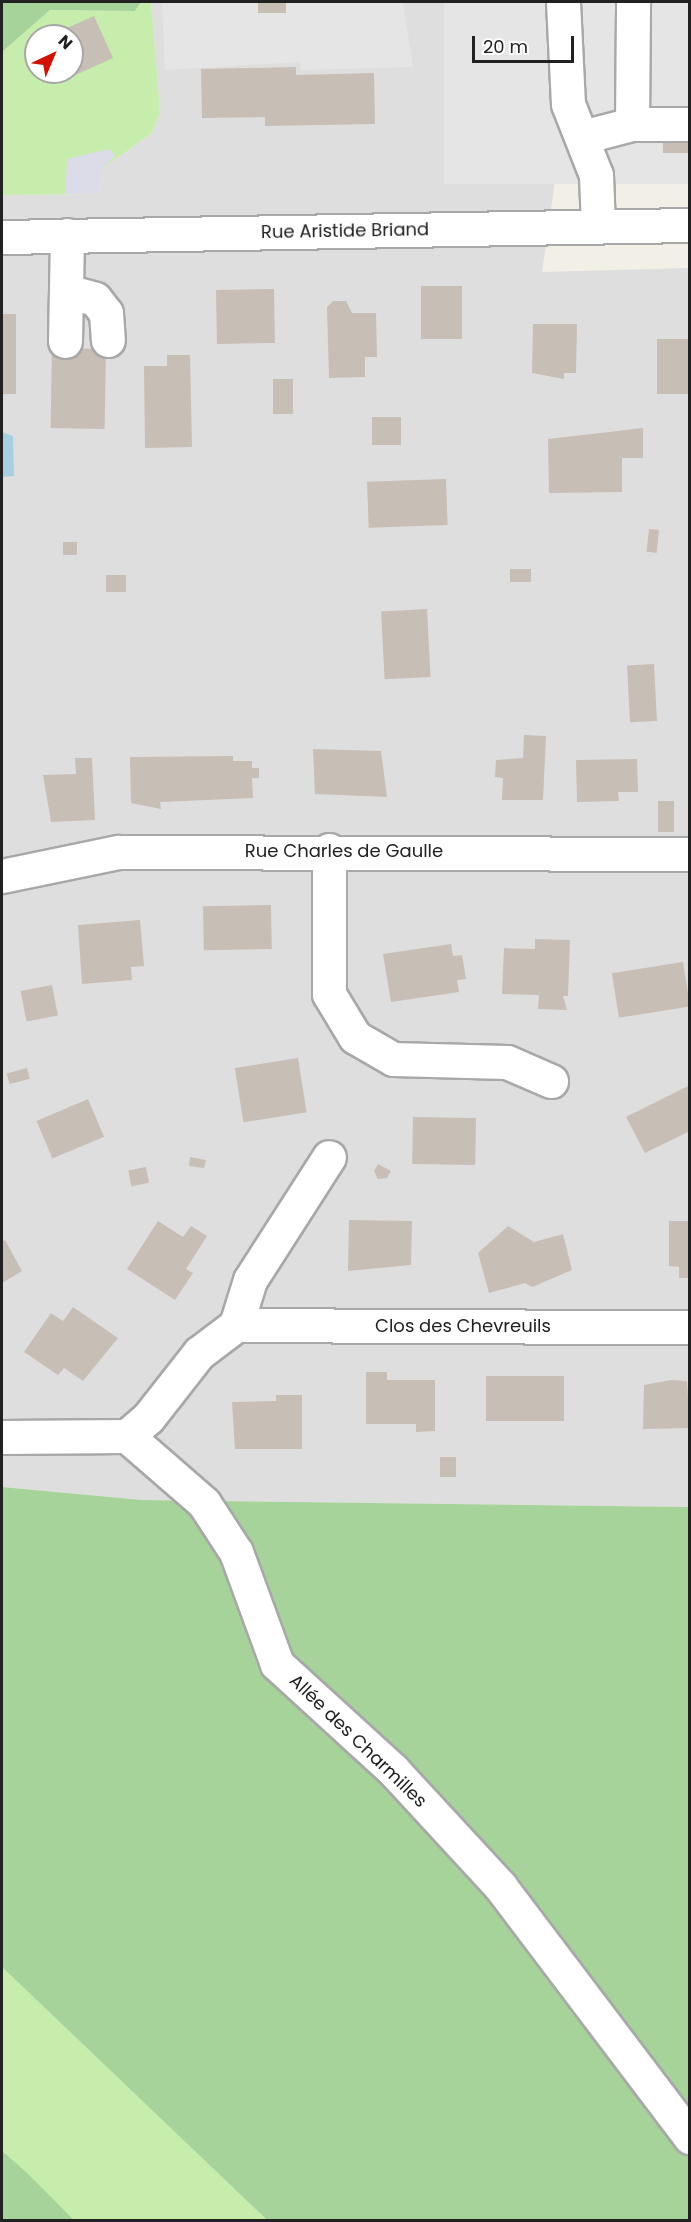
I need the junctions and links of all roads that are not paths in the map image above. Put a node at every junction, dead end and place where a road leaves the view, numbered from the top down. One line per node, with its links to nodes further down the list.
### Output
1 (563, 2): 5 (street)
2 (633, 2): 3 (street)
3 (632, 124): 4 (street); 5 (street)
4 (690, 124)
5 (582, 137): 7 (street)
6 (690, 225): 7 (street, Rue Aristide Briand)
7 (598, 226): 8 (street, Rue Aristide Briand)
8 (67, 235): 9 (street, Rue Aristide Briand); 10 (street)
9 (2, 237)
10 (66, 291): 11 (street); 12 (street)
11 (108, 340)
12 (65, 341)
13 (329, 850): 14 (street, Rue Charles de Gaulle); 15 (street, Rue Charles de Gaulle); 16 (street)
14 (690, 854)
15 (2, 876)
16 (551, 1081)
17 (329, 1157): 18 (street)
18 (236, 1325): 19 (street, Clos des Chevreuils); 20 (street)
19 (690, 1327)
20 (127, 1436): 21 (street); 22 (street, Allée des Charmilles)
21 (2, 1437)
22 (690, 2137)

